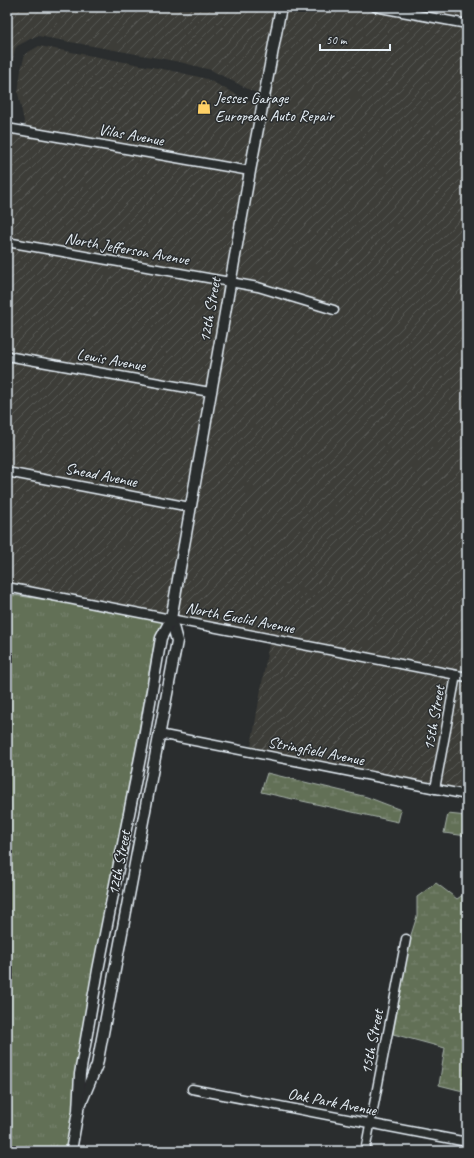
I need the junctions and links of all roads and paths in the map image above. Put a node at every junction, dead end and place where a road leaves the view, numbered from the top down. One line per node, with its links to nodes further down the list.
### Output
1 (281, 7): 5 (street, 12th Street)
2 (375, 7): 3 (street)
3 (467, 24)
4 (7, 128): 5 (street, Vilas Avenue)
5 (250, 171): 7 (street, 12th Street)
6 (7, 242): 7 (street, North Jefferson Avenue)
7 (230, 282): 8 (street, North Jefferson Avenue); 10 (street, 12th Street)
8 (334, 310)
9 (7, 356): 10 (street, Lewis Avenue)
10 (210, 392): 12 (street, 12th Street)
11 (7, 472): 12 (street, Snead Avenue)
12 (190, 507): 14 (street, 12th Street)
13 (7, 587): 14 (street, North Euclid Avenue)
14 (171, 619): 15 (street, North Euclid Avenue); 17 (street, 12th Street); 22 (street, 12th Street)
15 (456, 675): 16 (street, North Euclid Avenue); 18 (street, 15th Street)
16 (467, 677)
17 (159, 734): 18 (street, Stringfield Avenue); 22 (street, 12th Street)
18 (435, 789): 19 (street, Stringfield Avenue)
19 (467, 795)
20 (406, 939): 23 (street, 15th Street)
21 (192, 1089): 23 (street, Oak Park Avenue)
22 (78, 1111): 25 (street, 12th Street)
23 (370, 1123): 24 (street, Oak Park Avenue); 26 (street, 15th Street)
24 (467, 1142)
25 (71, 1151)
26 (365, 1151)

